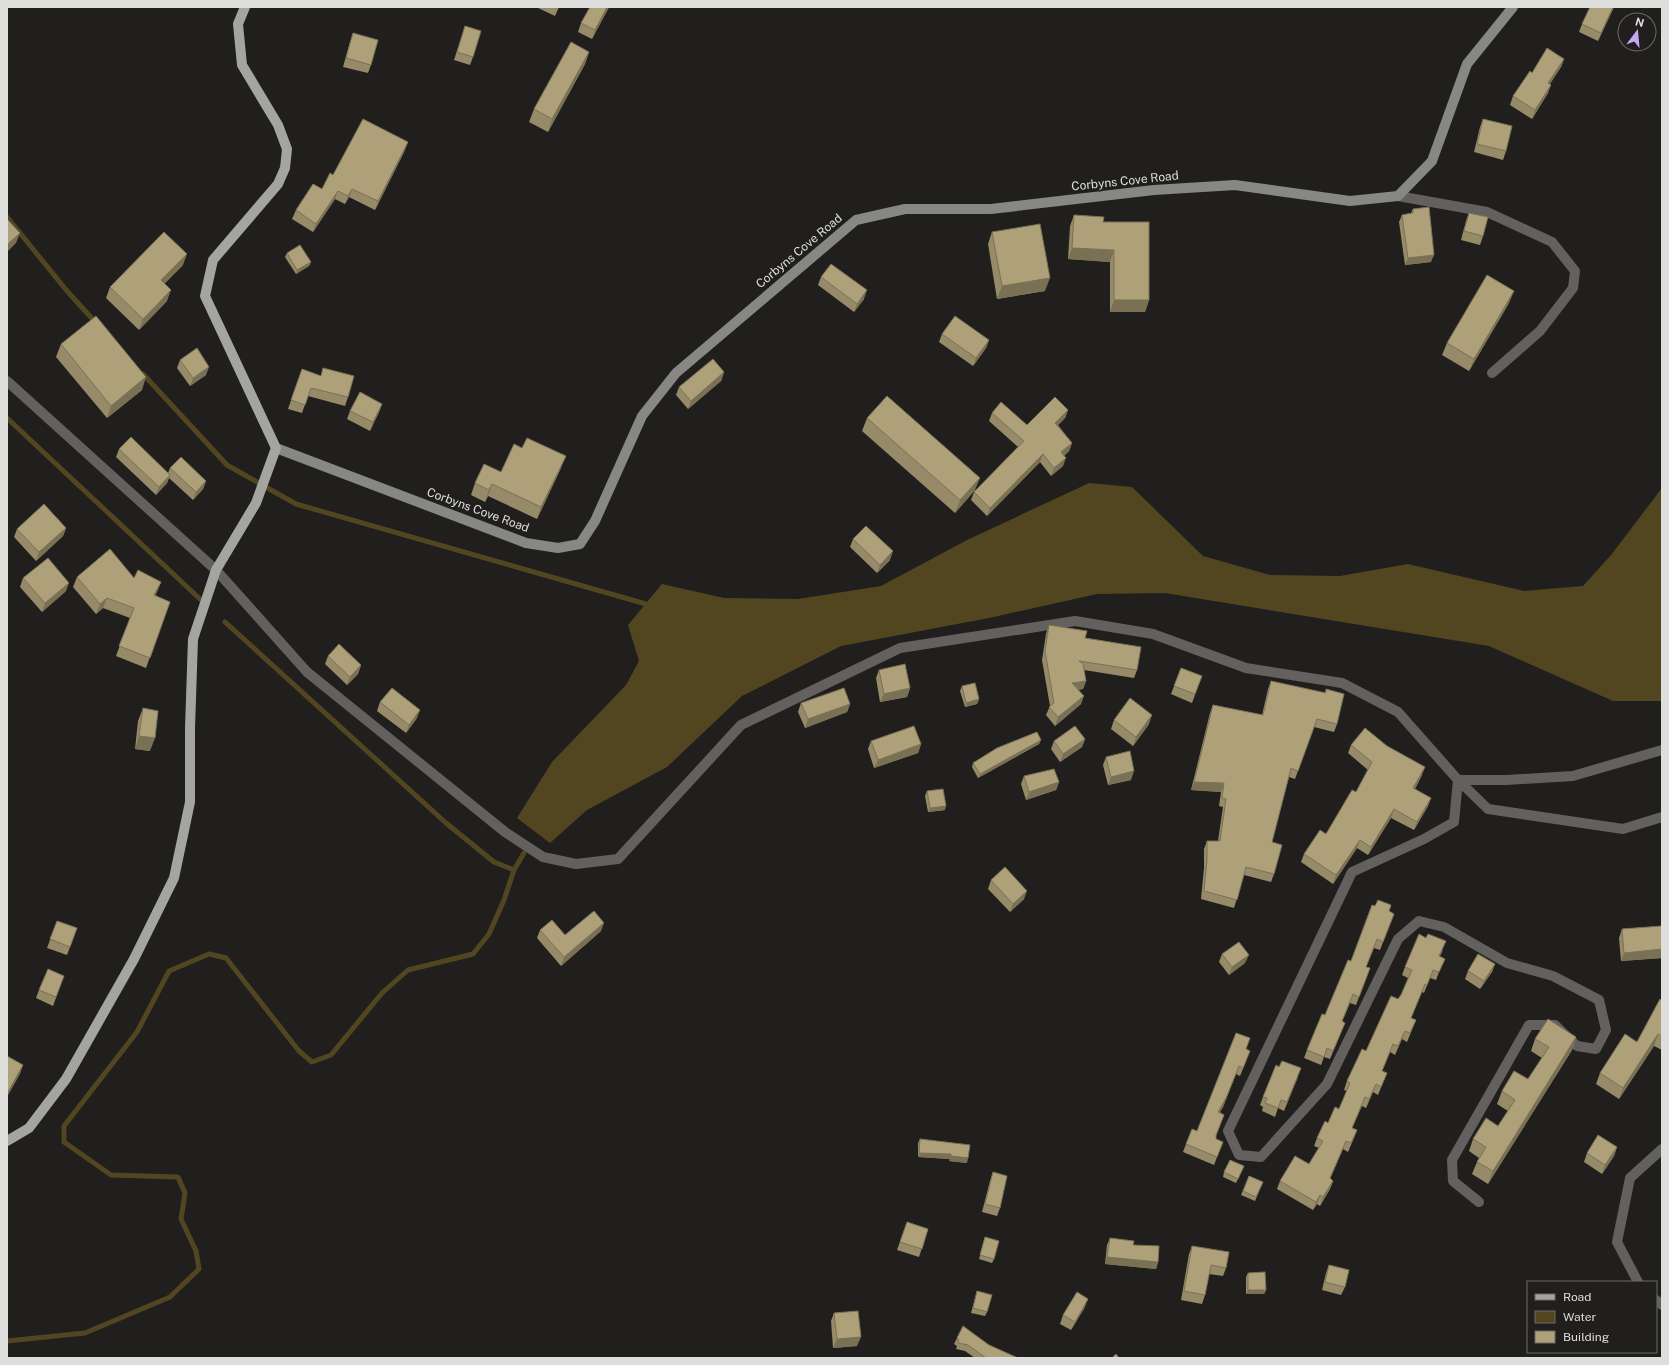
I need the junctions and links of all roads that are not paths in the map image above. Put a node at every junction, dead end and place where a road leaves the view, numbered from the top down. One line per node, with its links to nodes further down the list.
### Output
1 (245, 7): 6 (main road)
2 (1513, 7): 3 (main road)
3 (1398, 196): 4 (street); 6 (main road, Corbyns Cove Road)
4 (1492, 373)
5 (7, 381): 7 (street)
6 (276, 448): 7 (main road)
7 (216, 570): 9 (street); 11 (main road)
8 (1662, 750): 9 (street)
9 (1458, 780): 10 (street); 13 (street)
10 (1662, 817)
11 (7, 1141)
12 (1662, 1149): 14 (street)
13 (1479, 1202)
14 (1637, 1281)

